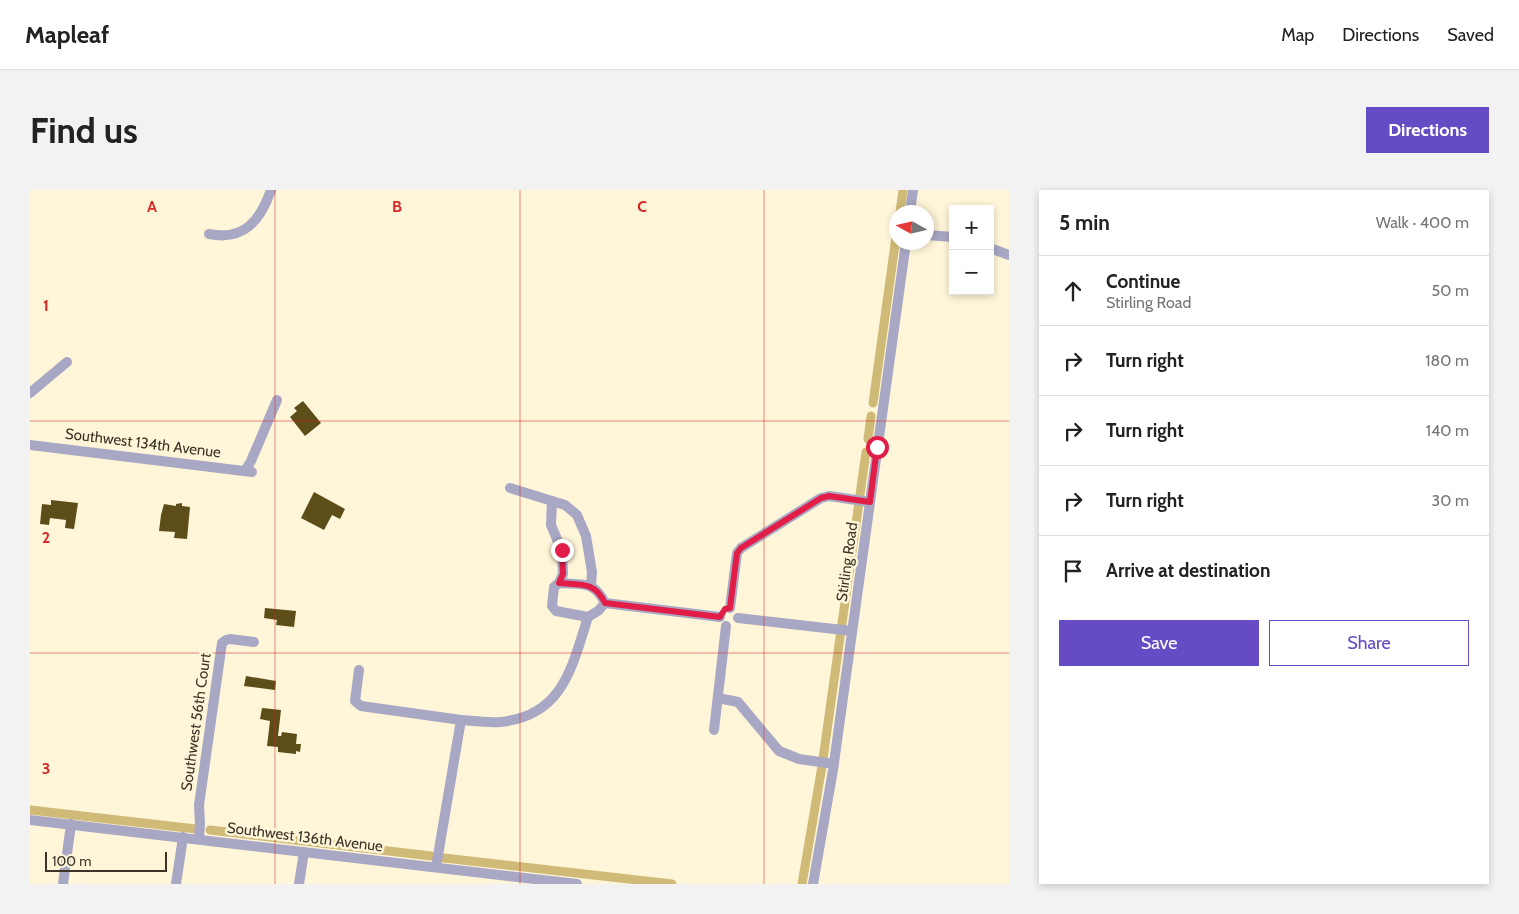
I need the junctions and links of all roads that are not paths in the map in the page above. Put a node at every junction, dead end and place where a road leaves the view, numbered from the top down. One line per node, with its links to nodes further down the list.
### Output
1 (271, 190): 4 (street)
2 (913, 190): 3 (street)
3 (911, 205)
4 (209, 234)
5 (934, 236): 6 (street)
6 (949, 237)
7 (994, 249): 9 (street)
8 (905, 250): 16 (street, Stirling Road)
9 (1009, 255)
10 (67, 362): 11 (street)
11 (30, 393)
12 (277, 400): 13 (street, Southwest 134th Avenue)
13 (30, 445)
14 (510, 488): 15 (street)
15 (552, 501): 17 (street); 18 (street)
16 (870, 502): 20 (street); 24 (street, Stirling Road)
17 (559, 583): 18 (street); 21 (street)
18 (591, 586): 19 (street)
19 (605, 603): 21 (street); 23 (street)
20 (730, 608): 22 (street); 23 (street)
21 (588, 617): 28 (street)
22 (738, 618): 23 (street); 24 (street)
23 (723, 621): 27 (street)
24 (852, 631): 30 (street, Stirling Road)
25 (254, 642): 34 (street, Southwest 56th Court)
26 (359, 670): 28 (street)
27 (718, 698): 29 (street); 30 (street)
28 (461, 720): 36 (street)
29 (714, 730)
30 (834, 764): 41 (street, Stirling Road)
31 (30, 820): 32 (street, Southwest 136th Avenue)
32 (71, 824): 33 (street, Southwest 136th Avenue); 37 (street)
33 (183, 838): 34 (street, Southwest 136th Avenue); 38 (street)
34 (199, 839): 35 (street, Southwest 136th Avenue)
35 (304, 852): 36 (street, Southwest 136th Avenue); 39 (street)
36 (436, 867): 40 (street, Southwest 136th Avenue)
37 (63, 884)
38 (176, 884)
39 (299, 884)
40 (577, 884)
41 (813, 884)

